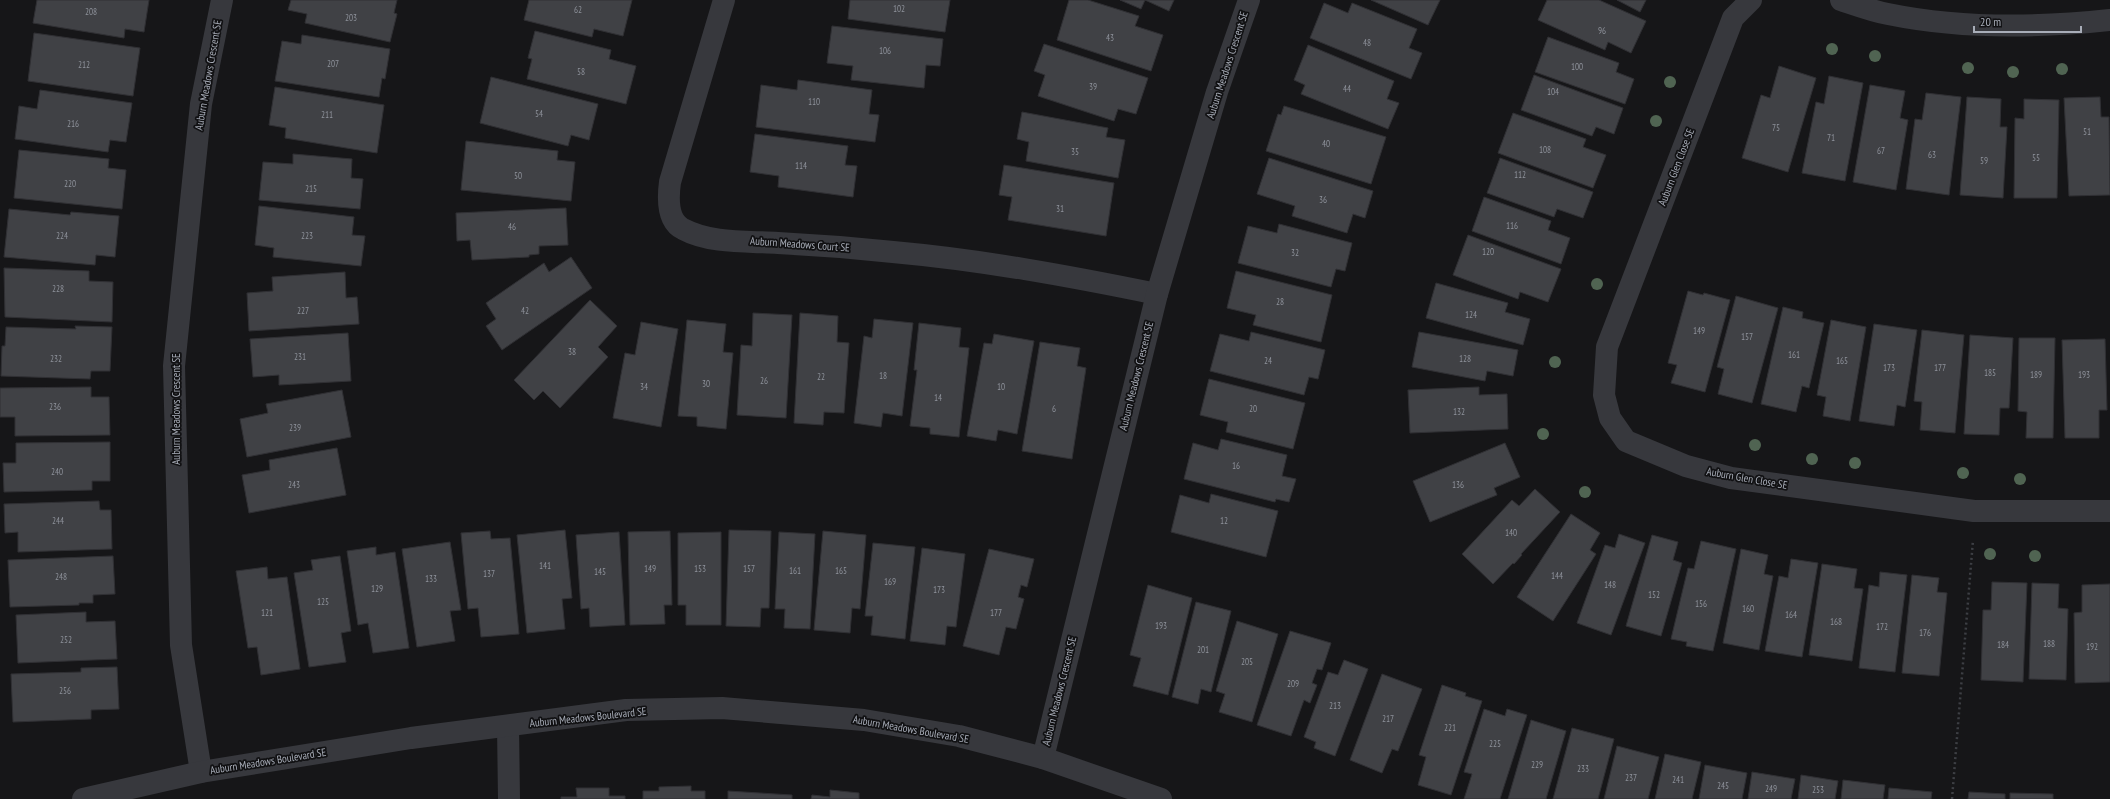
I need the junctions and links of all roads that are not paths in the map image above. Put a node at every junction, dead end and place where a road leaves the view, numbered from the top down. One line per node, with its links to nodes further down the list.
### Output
1 (222, 0): 11 (street, Auburn Meadows Crescent SE)
2 (724, 0): 7 (street, Auburn Meadows Court SE)
3 (1249, 0): 7 (street, Auburn Meadows Crescent SE)
4 (1751, 0): 8 (street, Auburn Glen Close SE)
5 (1841, 0): 6 (street)
6 (2110, 20)
7 (1156, 294): 10 (street, Auburn Meadows Crescent SE)
8 (2110, 511)
9 (508, 726): 10 (street, Auburn Meadows Boulevard SE); 11 (street, Auburn Meadows Boulevard SE); 13 (street)
10 (1043, 758): 14 (street, Auburn Meadows Boulevard SE)
11 (201, 772): 12 (street, Auburn Meadows Boulevard SE)
12 (83, 799)
13 (509, 799)
14 (1161, 799)

